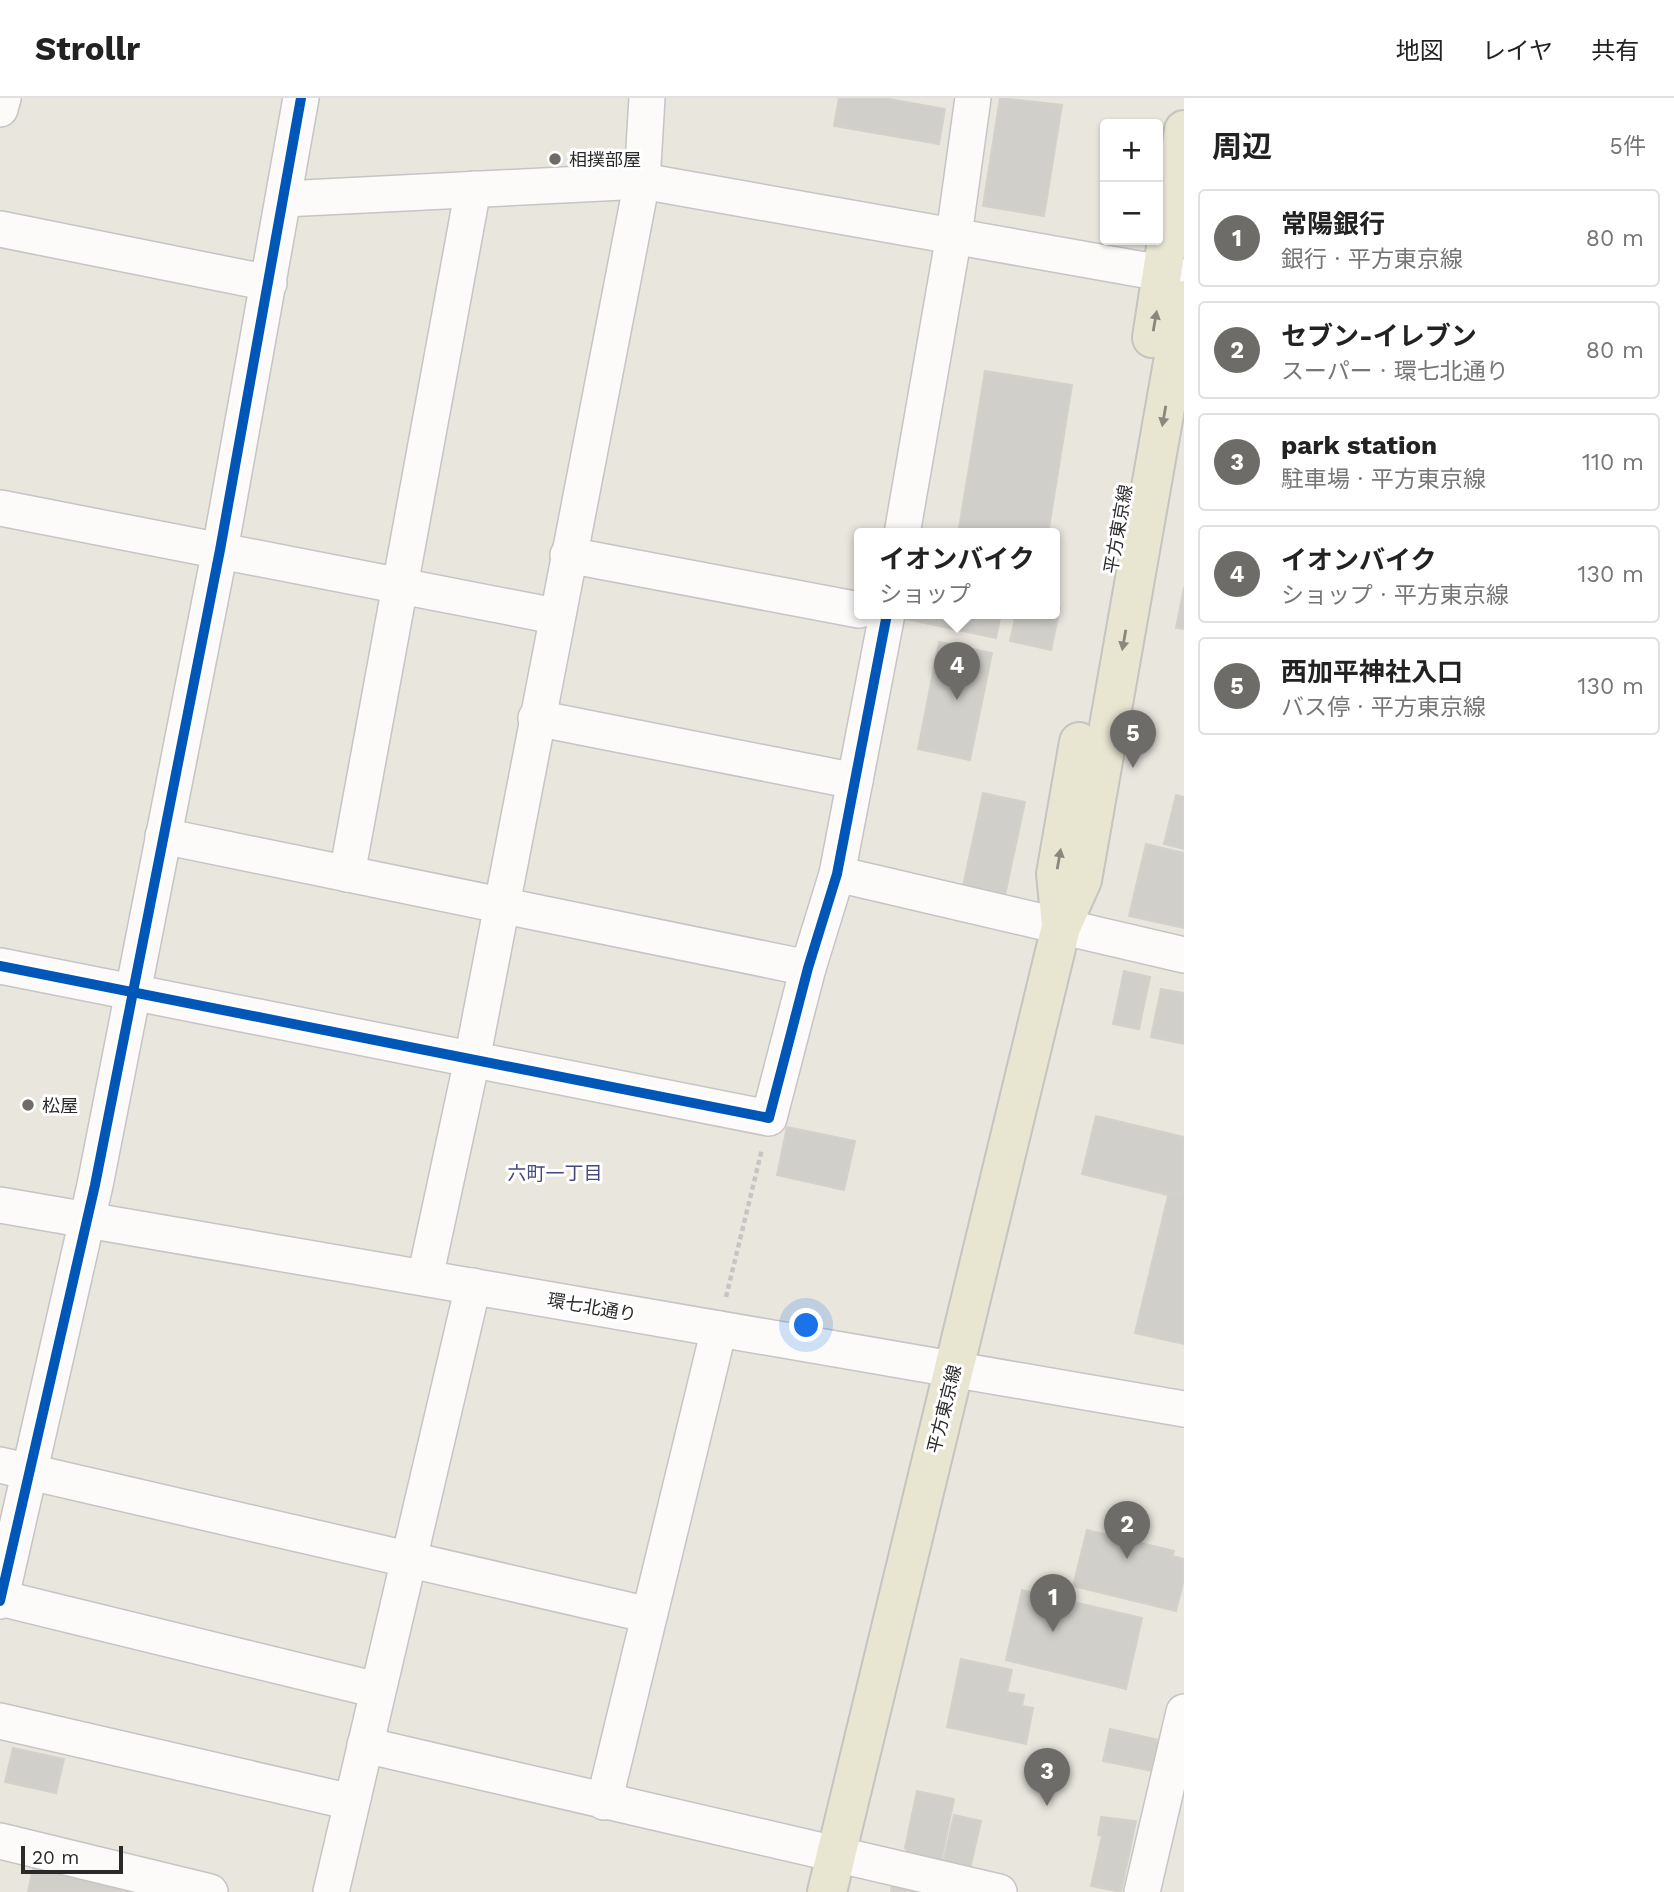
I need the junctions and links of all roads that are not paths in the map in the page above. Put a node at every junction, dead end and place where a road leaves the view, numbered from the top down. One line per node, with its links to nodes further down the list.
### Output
1 (3, 98): 5 (street)
2 (302, 98): 9 (street)
3 (647, 98): 7 (street)
4 (973, 98): 11 (street)
5 (0, 109)
6 (1184, 130): 13 (main road, 平方東京線)
7 (642, 181): 8 (street); 11 (street); 17 (street)
8 (473, 189): 9 (street); 18 (street)
9 (284, 199): 12 (street)
10 (0, 229): 12 (street)
11 (954, 235): 13 (street); 15 (street)
12 (269, 283): 16 (street)
13 (1177, 283): 28 (main road, 平方東京線)
14 (0, 508): 16 (street)
15 (903, 528)
16 (220, 550): 18 (street); 24 (street)
17 (568, 555): 19 (street); 20 (street)
18 (400, 585): 20 (street); 25 (street)
19 (854, 609)
20 (555, 616): 22 (street)
21 (877, 619): 23 (street)
22 (536, 718): 23 (street); 27 (street)
23 (855, 781): 26 (street)
24 (163, 836): 25 (street); 32 (street)
25 (347, 874): 27 (street)
26 (837, 874): 28 (street); 31 (street)
27 (501, 904): 31 (street); 33 (street)
28 (1061, 927): 29 (street); 39 (main road, 平方東京線)
29 (1184, 955)
30 (0, 966): 32 (street)
31 (808, 968): 33 (street)
32 (131, 992): 33 (street); 35 (street)
33 (471, 1060): 36 (street)
34 (0, 1205): 35 (street, 環七北通り)
35 (88, 1220): 36 (street, 環七北通り); 41 (street)
36 (425, 1278): 37 (street, 環七北通り)
37 (473, 1286): 38 (street, 環七北通り); 42 (street)
38 (719, 1329): 39 (street, 環七北通り); 44 (street)
39 (954, 1371): 40 (street, 環七北通り); 53 (main road, 平方東京線)
40 (1184, 1409)
41 (14, 1469): 42 (street); 43 (street)
42 (408, 1558): 44 (street); 45 (street)
43 (0, 1599): 45 (street)
44 (649, 1615): 51 (street)
45 (377, 1690): 48 (street)
46 (1184, 1712): 49 (street)
47 (0, 1721): 50 (street)
48 (365, 1745): 50 (street); 51 (street)
49 (1178, 1760): 58 (street)
50 (351, 1802): 55 (street)
51 (604, 1802): 53 (street)
52 (0, 1841): 54 (street)
53 (836, 1854): 56 (main road, 平方東京線); 57 (street)
54 (210, 1892)
55 (331, 1892)
56 (827, 1892)
57 (999, 1892)
58 (1142, 1892)

